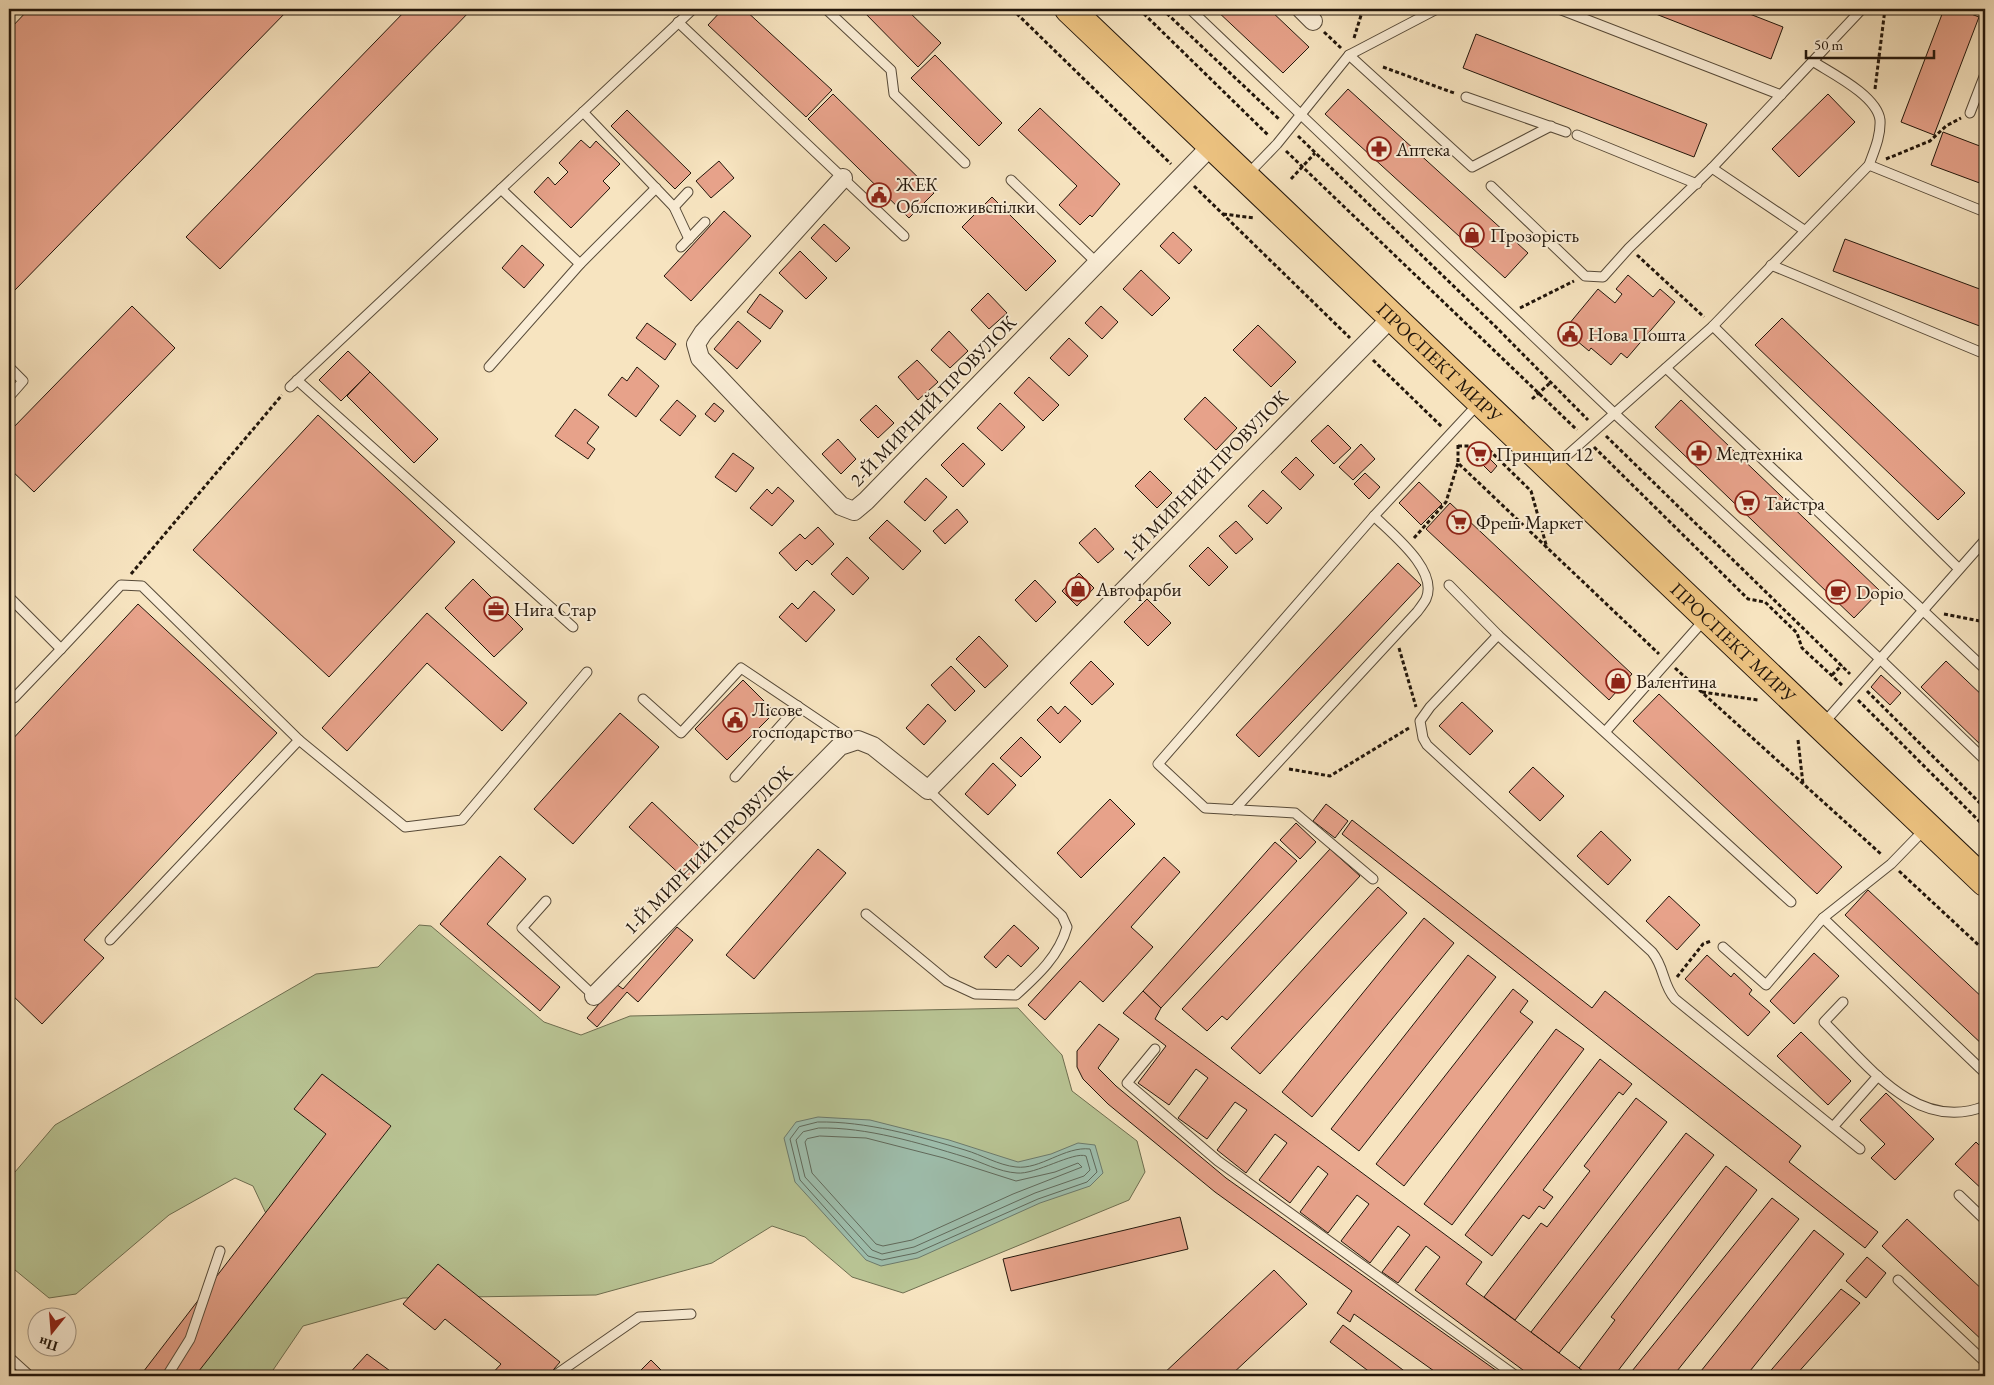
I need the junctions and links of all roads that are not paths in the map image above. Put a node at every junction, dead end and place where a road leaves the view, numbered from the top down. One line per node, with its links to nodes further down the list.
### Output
1 (693, 9): 8 (lane)
2 (826, 9): 21 (lane)
3 (1069, 9): 20 (main road, ПРОСПЕКТ МИРУ)
4 (1190, 9): 16 (lane)
5 (1437, 9): 9 (lane)
6 (1559, 9): 12 (lane)
7 (1862, 9): 10 (lane)
8 (678, 22): 14 (lane); 25 (lane)
9 (1349, 55): 16 (lane); 17 (lane)
10 (1814, 62): 12 (lane); 22 (lane)
11 (1985, 74): 15 (lane)
12 (1781, 95): 23 (lane)
13 (1466, 97): 17 (lane)
14 (583, 112): 29 (lane); 30 (lane)
15 (1970, 113)
16 (1302, 114): 24 (lane); 50 (lane)
17 (1551, 126): 18 (lane)
18 (1566, 132)
19 (1577, 135): 27 (lane)
20 (1212, 145): 24 (main road, ПРОСПЕКТ МИРУ); 39 (street, 2-Й МИРНИЙ ПРОВУЛОК)
21 (965, 163)
22 (1869, 165): 33 (lane); 35 (lane)
23 (1712, 168): 27 (lane); 35 (lane)
24 (1245, 176): 42 (main road, ПРОСПЕКТ МИРУ)
25 (843, 178): 36 (lane); 39 (street, 2-Й МИРНИЙ ПРОВУЛОК)
26 (1011, 180): 39 (lane)
27 (1697, 184): 28 (lane)
28 (1491, 186)
29 (656, 188): 32 (lane); 40 (lane)
30 (501, 189): 40 (lane); 59 (lane)
31 (688, 192): 32 (lane)
32 (674, 207): 37 (lane)
33 (1985, 212)
34 (705, 222): 37 (lane)
35 (1804, 230): 41 (lane)
36 (904, 236)
37 (689, 239): 38 (lane)
38 (681, 247)
39 (1097, 263)
40 (580, 264): 46 (lane)
41 (1771, 265): 43 (lane); 44 (lane)
42 (1392, 317): 49 (main road, ПРОСПЕКТ МИРУ); 74 (street, 1-Й МИРНИЙ ПРОВУЛОК)
43 (1713, 326): 47 (lane); 54 (lane)
44 (1985, 354)
45 (9, 367): 48 (lane)
46 (489, 367)
47 (1666, 368): 50 (lane); 57 (lane)
48 (9, 397)
49 (1481, 401): 51 (main road, ПРОСПЕКТ МИРУ); 52 (lane)
50 (1614, 413): 51 (lane); 62 (lane)
51 (1552, 469): 58 (main road, ПРОСПЕКТ МИРУ)
52 (1374, 516): 75 (lane); 75 (lane)
53 (1985, 540): 54 (lane)
54 (1959, 569): 57 (lane)
55 (1449, 585): 60 (lane)
56 (9, 597): 61 (lane)
57 (1924, 609): 62 (lane); 63 (lane)
58 (1707, 617): 68 (main road, ПРОСПЕКТ МИРУ); 69 (lane)
59 (572, 627)
60 (1498, 635): 69 (lane); 91 (lane)
61 (61, 649): 65 (lane); 70 (lane)
62 (1880, 659): 68 (lane); 72 (lane)
63 (1985, 669)
64 (587, 672): 70 (lane)
65 (14, 698)
66 (643, 699): 67 (lane)
67 (798, 706): 71 (lane); 73 (lane)
68 (1821, 726): 76 (main road, ПРОСПЕКТ МИРУ)
69 (1605, 732): 80 (lane)
70 (299, 740): 83 (lane)
71 (851, 742): 74 (street); 85 (street, 1-Й МИРНИЙ ПРОВУЛОК)
72 (1985, 760)
73 (735, 777)
74 (928, 790): 81 (lane)
75 (1234, 810): 77 (lane)
76 (1927, 826): 78 (main road, ПРОСПЕКТ МИРУ); 82 (lane)
77 (1373, 879)
78 (1985, 882)
79 (546, 901): 85 (lane)
80 (1791, 902)
81 (866, 914)
82 (1823, 918): 84 (lane); 88 (lane)
83 (110, 940)
84 (1723, 947)
85 (594, 996)
86 (1842, 1002): 89 (lane)
87 (1155, 1049): 103 (lane)
88 (1985, 1073)
89 (1878, 1076): 90 (lane); 91 (lane)
90 (1985, 1106)
91 (1833, 1127): 92 (lane)
92 (1860, 1149)
93 (1959, 1195): 94 (lane)
94 (1985, 1220)
95 (220, 1250): 101 (lane)
96 (1898, 1280): 99 (lane)
97 (691, 1314): 102 (lane)
98 (9, 1357): 100 (lane)
99 (1985, 1362)
100 (30, 1376)
101 (167, 1376)
102 (554, 1376)
103 (1516, 1376)

